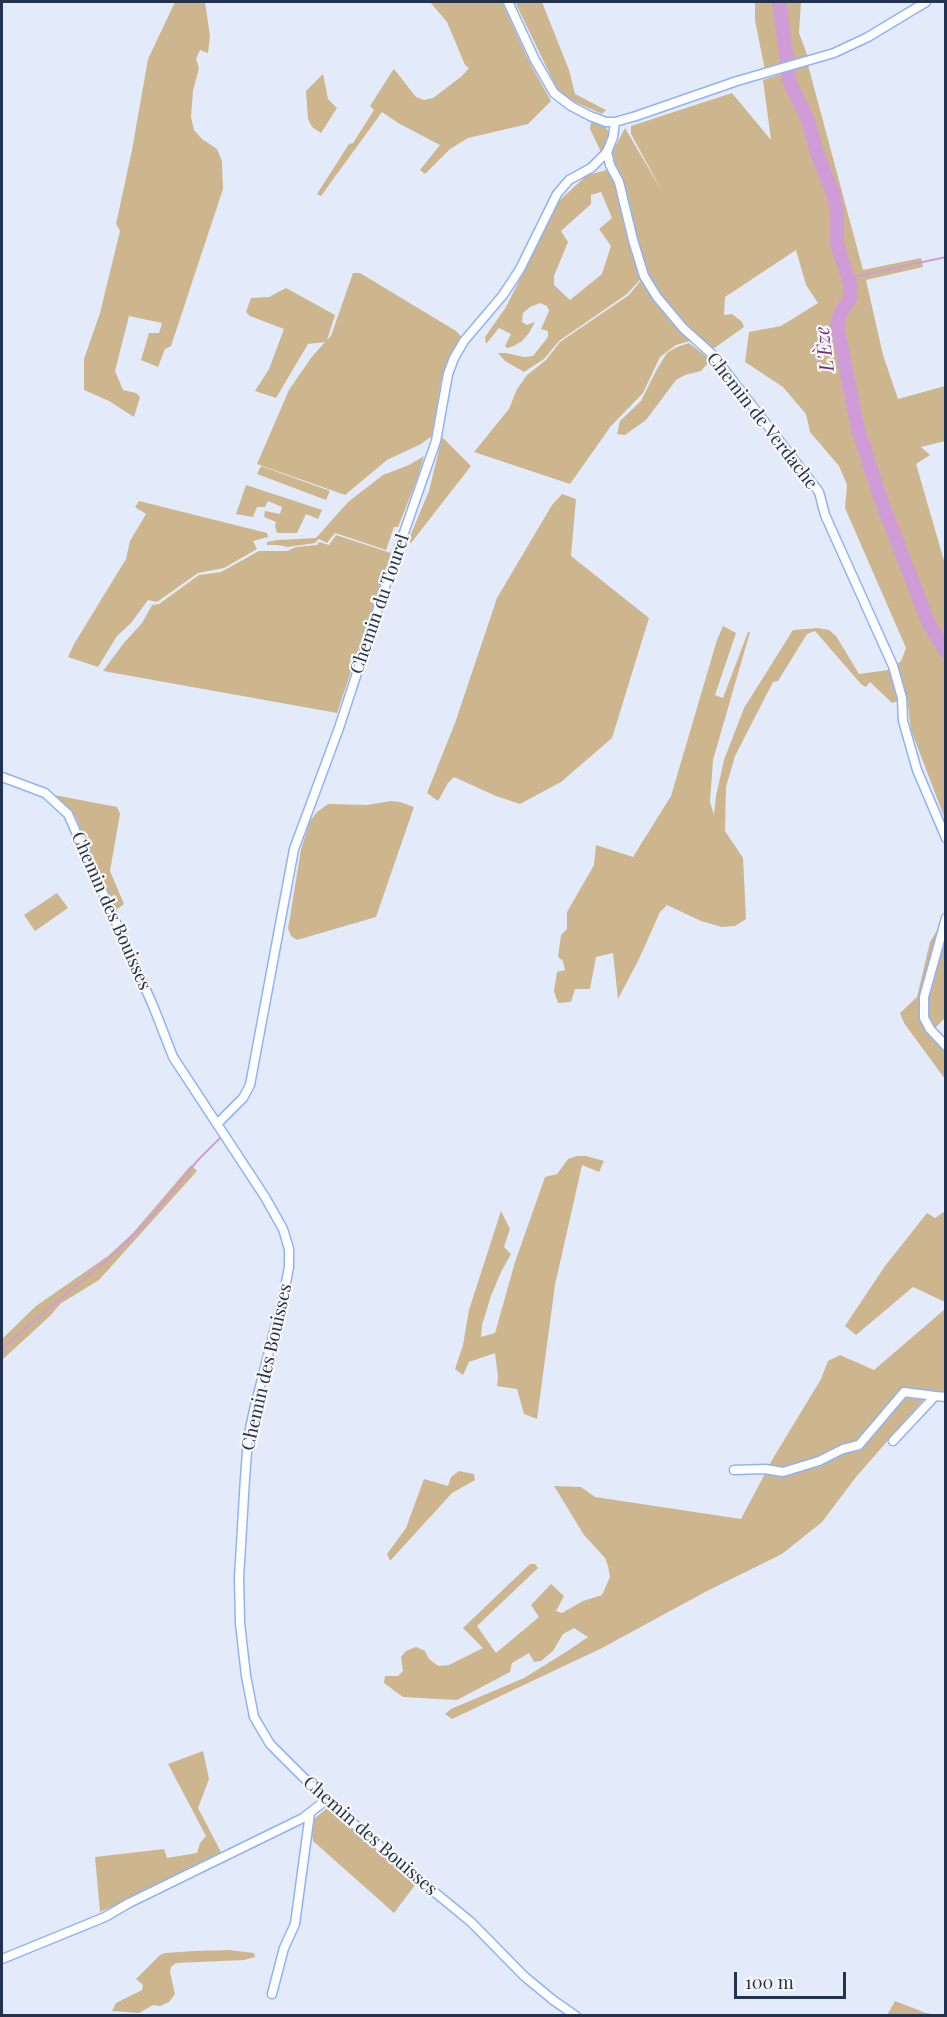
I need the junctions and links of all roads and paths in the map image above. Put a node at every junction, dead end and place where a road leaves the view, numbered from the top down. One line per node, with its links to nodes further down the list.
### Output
1 (508, 2): 3 (street)
2 (926, 2): 3 (street)
3 (615, 122): 4 (street)
4 (607, 152): 6 (street, Chemin de Verdache); 9 (street, Chemin du Tourel)
5 (2, 777): 9 (street, Chemin des Bouisses)
6 (945, 838)
7 (945, 918): 8 (street)
8 (945, 1046)
9 (218, 1123): 14 (street, Chemin des Bouisses)
10 (935, 1396): 11 (street); 12 (street); 13 (street)
11 (945, 1397)
12 (893, 1442)
13 (734, 1470)
14 (326, 1800): 15 (street); 18 (street, Chemin des Bouisses)
15 (310, 1813): 16 (street); 17 (street)
16 (2, 1959)
17 (272, 1994)
18 (576, 2016)

